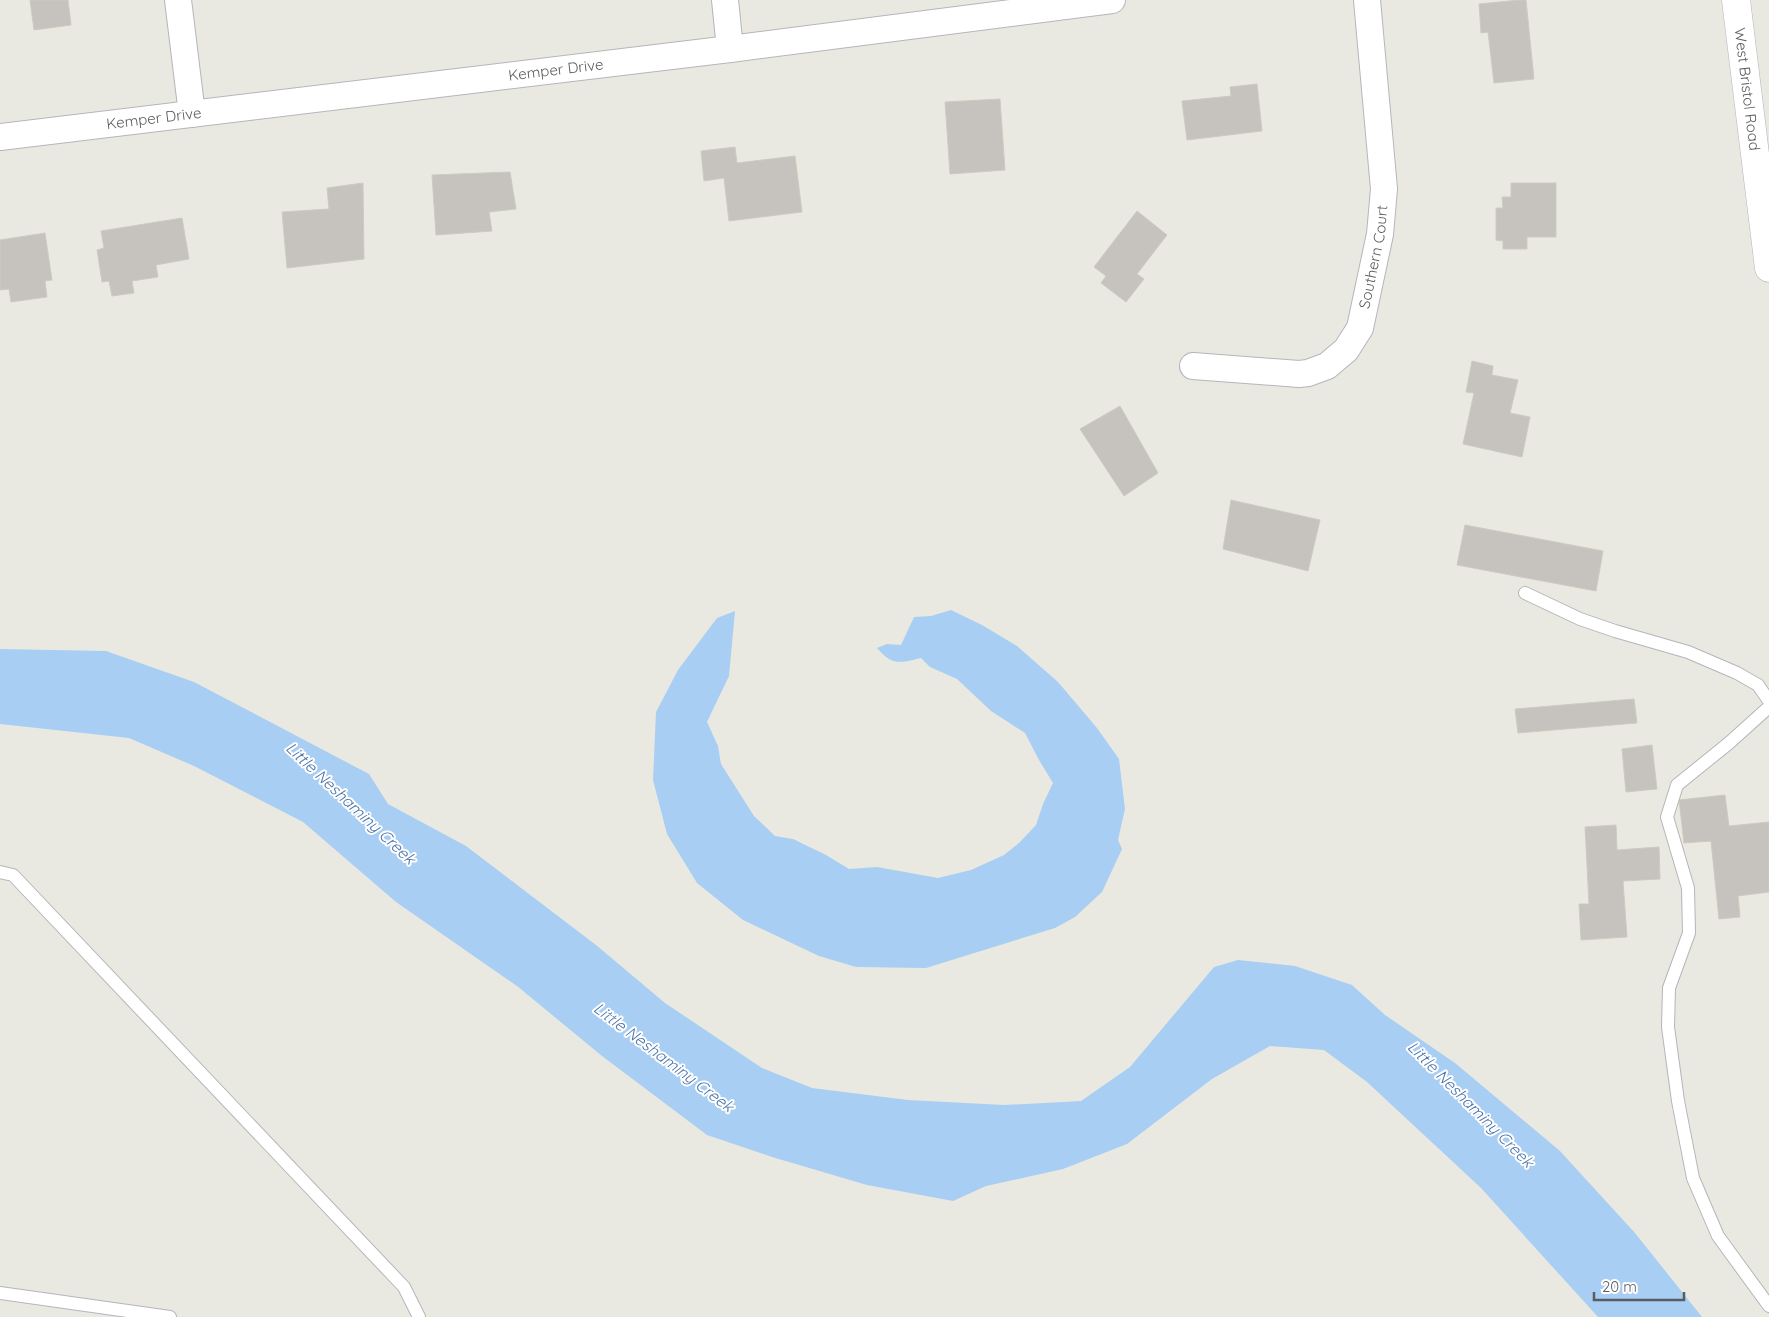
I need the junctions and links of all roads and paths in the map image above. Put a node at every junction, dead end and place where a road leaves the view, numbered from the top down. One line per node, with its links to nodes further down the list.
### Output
1 (178, 0): 7 (street)
2 (725, 0): 6 (street)
3 (1112, 0): 6 (street, Kemper Drive)
4 (1367, 0): 10 (street, Southern Court)
5 (1736, 0): 9 (main road, West Bristol Road)
6 (730, 49): 7 (street, Kemper Drive)
7 (192, 114): 8 (street, Kemper Drive)
8 (0, 137)
9 (1769, 268)
10 (1192, 366)
11 (1525, 593): 12 (lane)
12 (1769, 701)
13 (1769, 707): 16 (lane)
14 (0, 872): 18 (lane)
15 (0, 1293): 17 (lane)
16 (1769, 1306)
17 (166, 1317)
18 (419, 1317)

